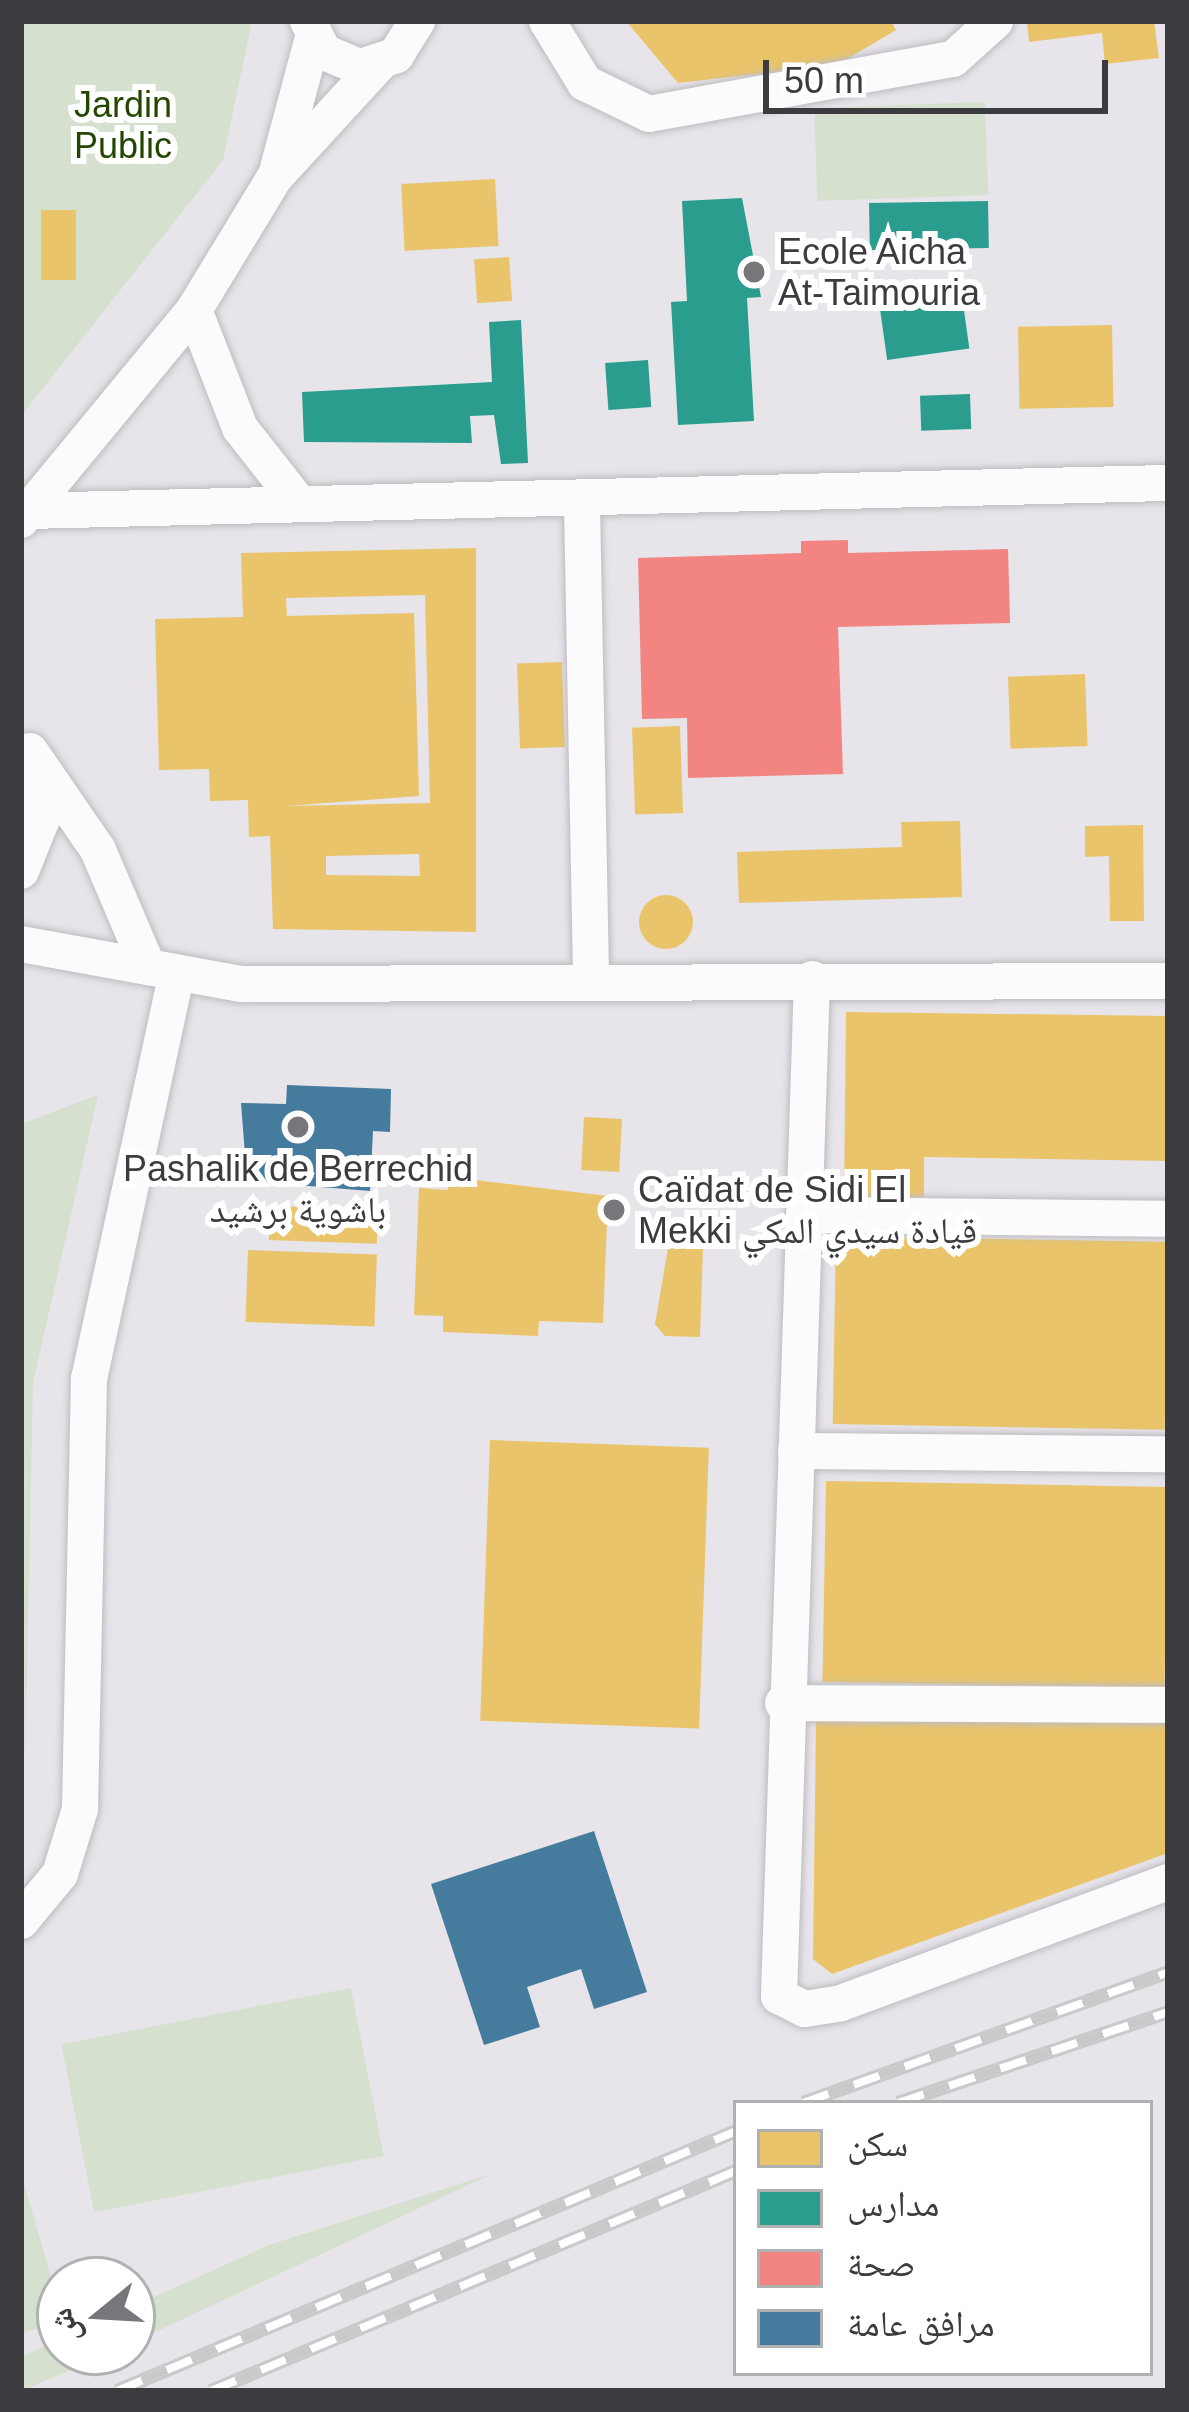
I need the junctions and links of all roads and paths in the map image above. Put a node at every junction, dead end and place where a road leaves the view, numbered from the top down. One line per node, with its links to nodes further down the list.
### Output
1 (417, 21): 5 (street)
2 (547, 21): 3 (street)
3 (995, 21)
4 (310, 29): 5 (street); 6 (street)
5 (379, 64): 6 (street)
6 (275, 177): 7 (street)
7 (194, 310): 9 (street); 11 (street)
8 (1168, 483): 10 (street)
9 (298, 502): 10 (street); 11 (street)
10 (582, 505): 16 (street)
11 (25, 516)
12 (26, 744): 13 (street); 15 (street)
13 (21, 871)
14 (21, 944): 15 (street)
15 (161, 965): 16 (street); 26 (street)
16 (591, 978): 17 (street)
17 (812, 979): 18 (street); 19 (street)
18 (1168, 981)
19 (804, 1215): 20 (street); 21 (street)
20 (1168, 1219)
21 (796, 1451): 22 (street); 23 (street)
22 (1168, 1454)
23 (782, 1703): 24 (street); 25 (street)
24 (1168, 1705)
25 (1168, 1882)
26 (21, 1921)

